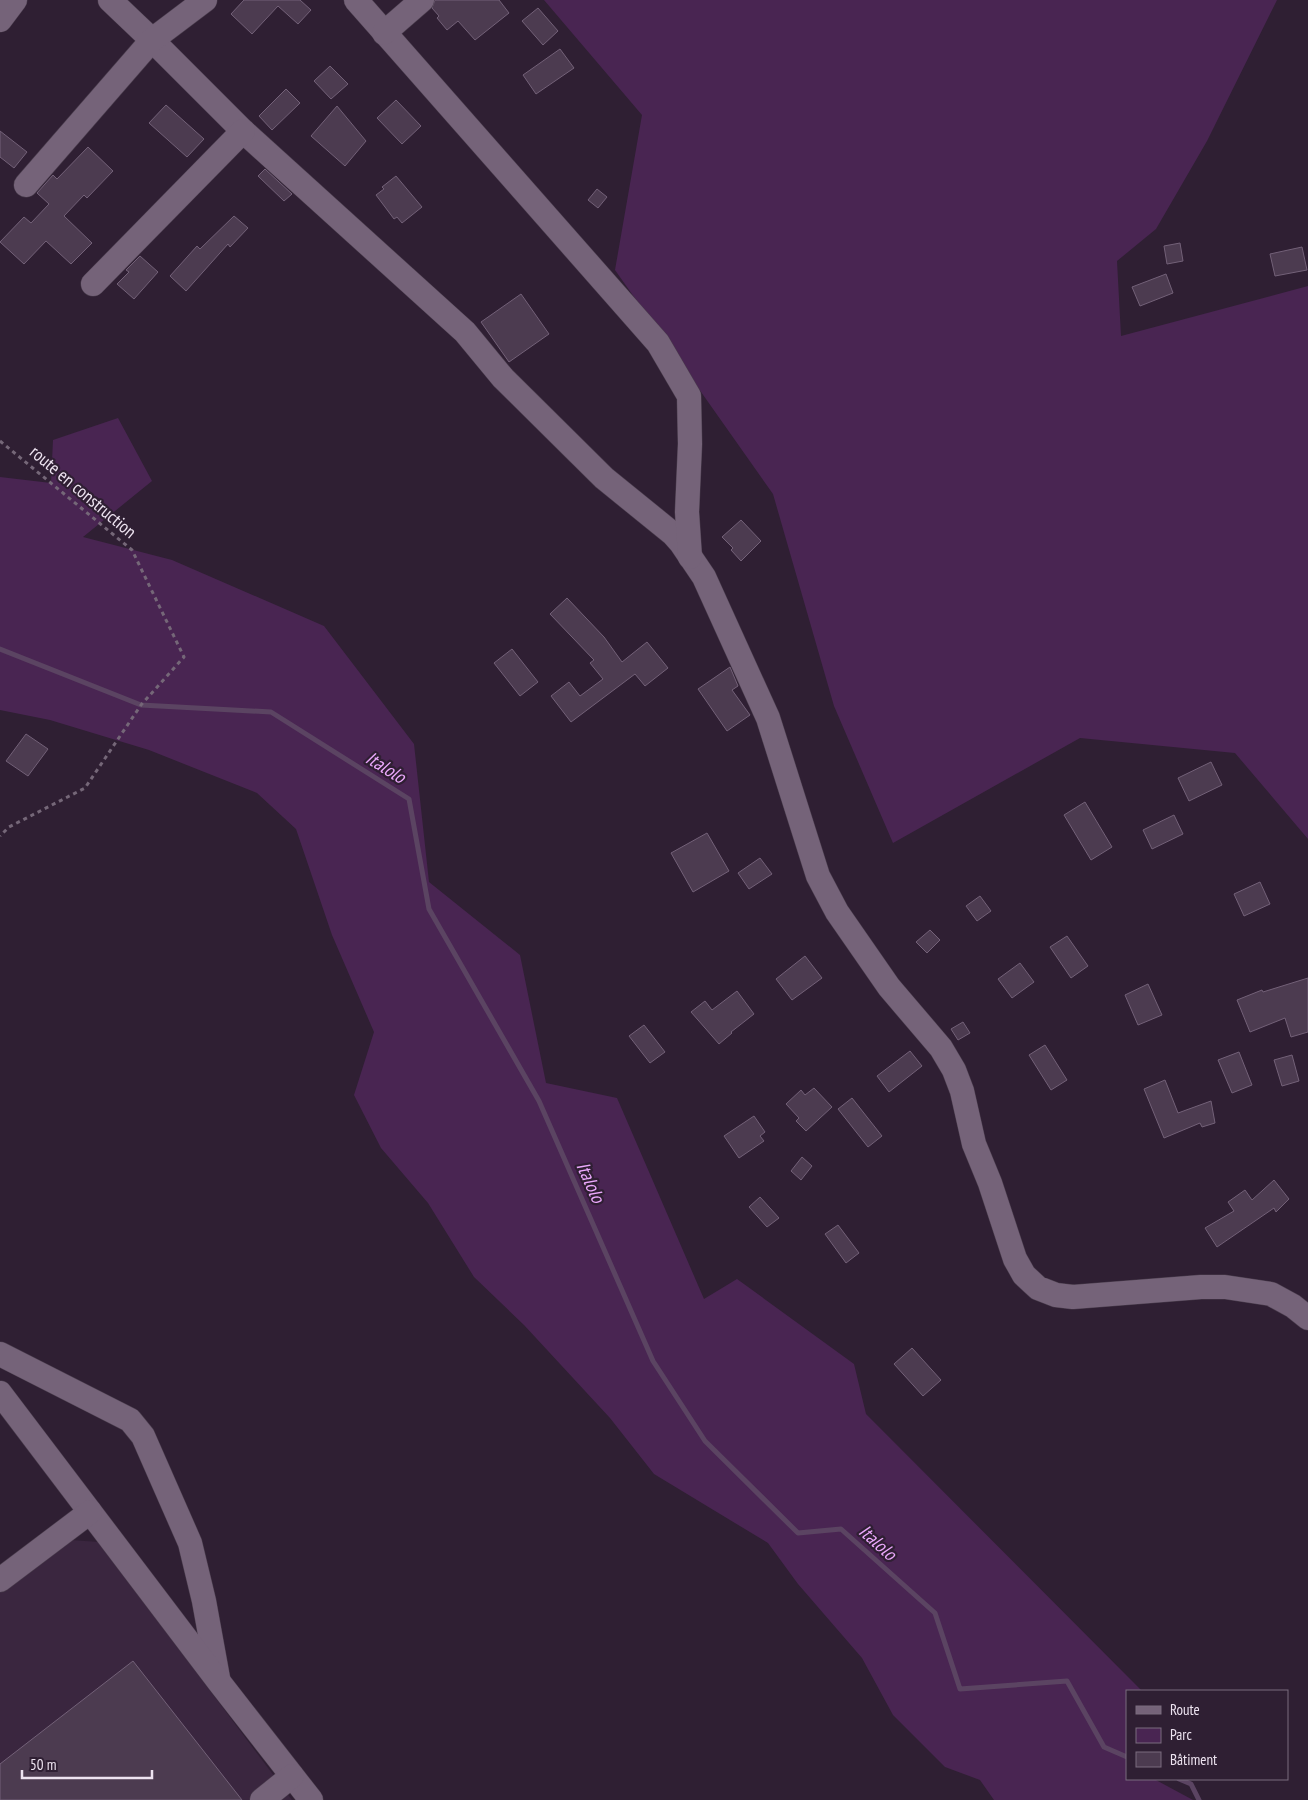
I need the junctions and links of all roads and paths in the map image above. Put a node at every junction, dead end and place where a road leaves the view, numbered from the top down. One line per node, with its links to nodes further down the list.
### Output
1 (15, 0): 6 (street)
2 (110, 0): 8 (street)
3 (205, 0): 8 (street)
4 (356, 0): 7 (street)
5 (422, 0): 7 (street)
6 (0, 20)
7 (384, 33): 13 (street)
8 (152, 40): 9 (street); 10 (street)
9 (243, 131): 11 (street); 13 (street)
10 (26, 185)
11 (93, 284)
12 (0, 440): 14 (path, route en construction)
13 (690, 557): 15 (street)
14 (0, 836)
15 (1308, 1318)
16 (0, 1354): 20 (street)
17 (0, 1393): 18 (street)
18 (90, 1512): 19 (street); 20 (street)
19 (0, 1580)
20 (219, 1682): 21 (street)
21 (292, 1776): 22 (street); 23 (street)
22 (262, 1800)
23 (311, 1800)

